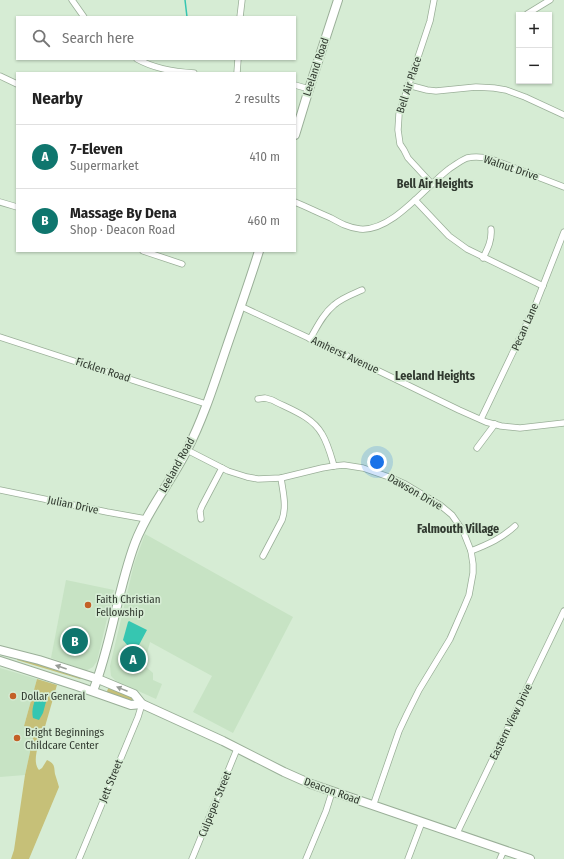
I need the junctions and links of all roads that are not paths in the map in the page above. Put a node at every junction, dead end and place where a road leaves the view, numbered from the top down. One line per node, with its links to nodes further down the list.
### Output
1 (73, 0): 7 (street)
2 (242, 0): 8 (street)
3 (338, 0): 17 (main road, Leeland Road)
4 (434, 0): 16 (street, Bell Air Place)
5 (550, 0): 6 (street)
6 (529, 12)
7 (83, 16)
8 (240, 16)
9 (139, 60): 11 (street)
10 (238, 60): 12 (street)
11 (180, 72)
12 (237, 72)
13 (0, 76): 14 (street)
14 (16, 84)
15 (296, 85): 17 (street)
16 (408, 85): 18 (street); 20 (street, Bell Air Place)
17 (309, 89): 19 (main road, Leeland Road)
18 (564, 115)
19 (296, 132)
20 (432, 184): 21 (street, Walnut Drive); 22 (street, Walnut Drive)
21 (564, 187)
22 (415, 200): 24 (street, Walnut Drive); 30 (street)
23 (0, 202): 25 (street)
24 (296, 202)
25 (16, 208)
26 (491, 229): 30 (street)
27 (564, 232): 32 (street, Pecan Lane)
28 (146, 252): 31 (street)
29 (259, 252): 34 (main road, Leeland Road)
30 (483, 258): 32 (street)
31 (182, 264)
32 (543, 286): 39 (street, Pecan Lane)
33 (362, 290): 36 (street)
34 (240, 306): 36 (street, Amherst Avenue); 38 (main road, Leeland Road)
35 (0, 337): 38 (street, Ficklen Road)
36 (310, 339): 39 (street, Amherst Avenue)
37 (258, 399): 44 (street)
38 (206, 404): 43 (main road, Leeland Road)
39 (481, 420): 41 (street, Amherst Avenue)
40 (564, 423): 41 (street, Amherst Avenue)
41 (496, 424): 42 (street)
42 (477, 448)
43 (187, 450): 45 (street, Dawson Drive); 48 (main road, Leeland Road)
44 (334, 466): 46 (street, Dawson Drive); 51 (street, Dawson Drive)
45 (222, 468): 46 (street, Dawson Drive); 49 (street)
46 (281, 478): 52 (street)
47 (0, 490): 48 (street, Julian Drive)
48 (146, 519): 56 (main road, Leeland Road)
49 (201, 519)
50 (515, 526): 51 (street)
51 (471, 551): 61 (street, Dawson Drive)
52 (263, 556)
53 (564, 611): 63 (street, Eastern View Drive)
54 (0, 650): 56 (main road, Deacon Road, one-way to 54)
55 (0, 661): 57 (main road, Deacon Road)
56 (98, 679): 57 (main road); 58 (main road, Deacon Road, one-way to 56)
57 (93, 691): 58 (main road, Deacon Road)
58 (142, 704): 59 (main road, Deacon Road); 65 (street, Jett Street)
59 (237, 749): 60 (main road, Deacon Road); 66 (street, Culpeper Street)
60 (332, 792): 61 (main road, Deacon Road); 67 (street)
61 (373, 806): 62 (main road, Deacon Road)
62 (422, 822): 63 (main road, Deacon Road); 68 (street)
63 (457, 833): 64 (main road, Deacon Road)
64 (504, 850): 69 (street); 70 (main road, Deacon Road)
65 (79, 859)
66 (192, 859)
67 (306, 859)
68 (408, 859)
69 (500, 859)
70 (530, 859)

